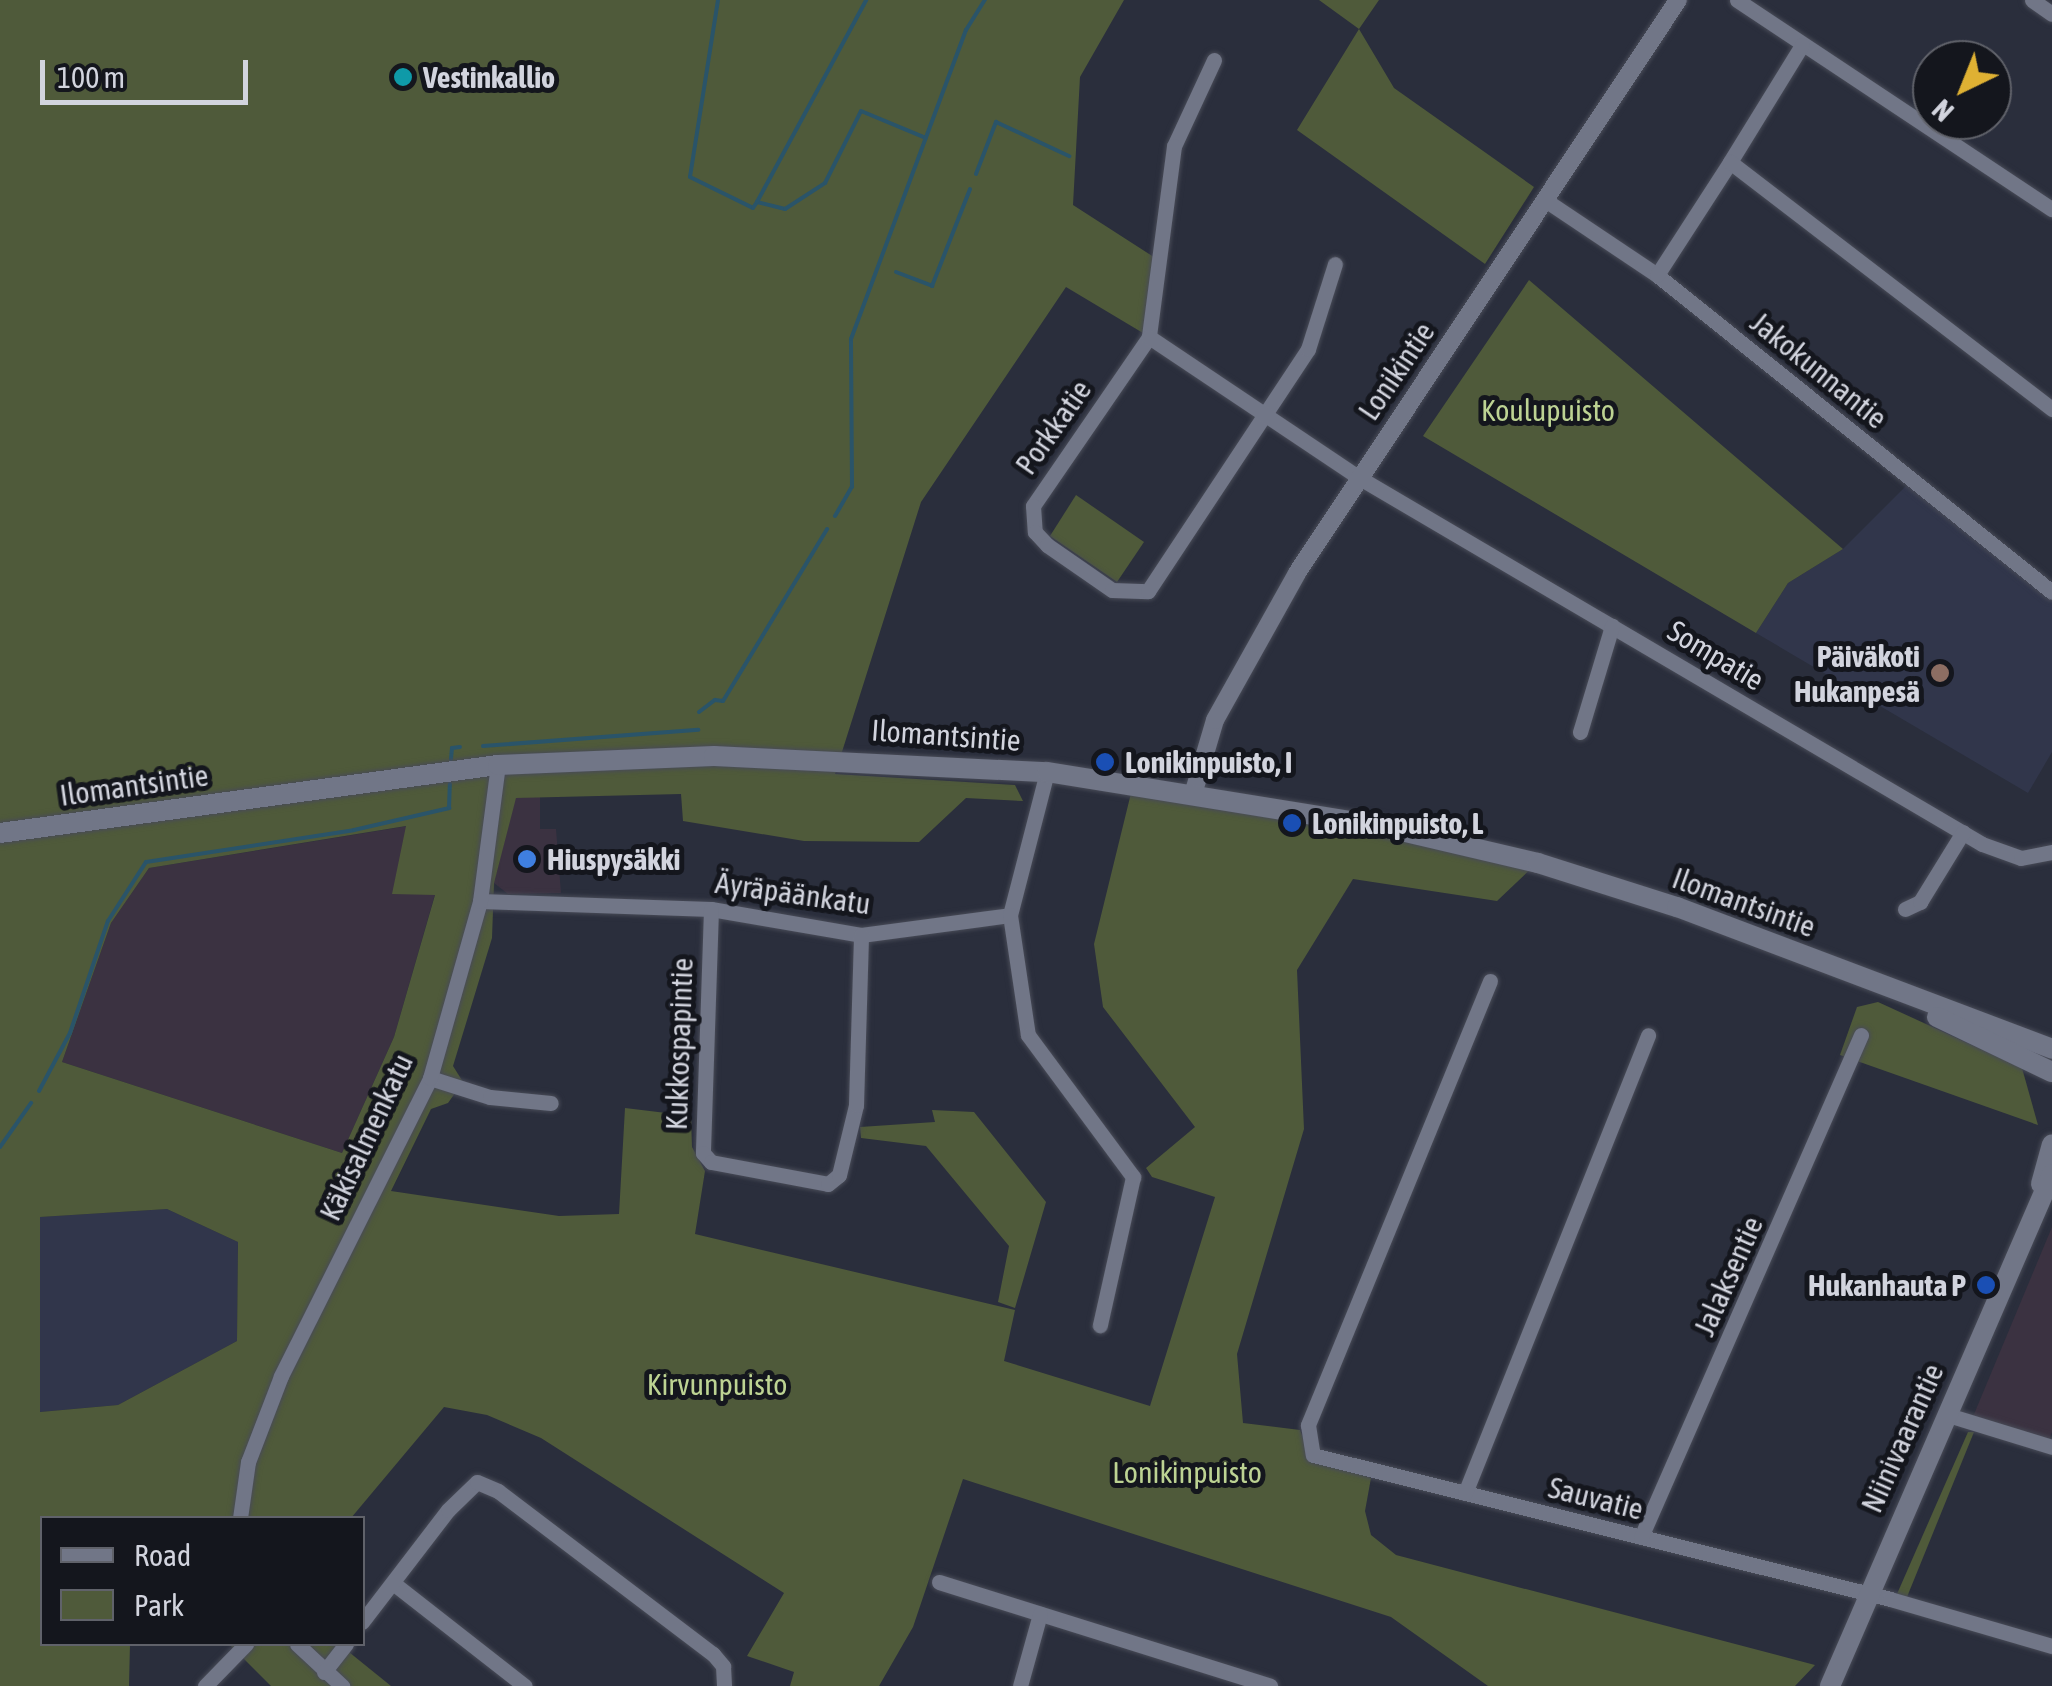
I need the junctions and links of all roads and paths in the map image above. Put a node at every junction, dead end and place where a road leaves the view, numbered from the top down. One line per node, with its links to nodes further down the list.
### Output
1 (1737, 0): 5 (street)
2 (2032, 0): 4 (street)
3 (1669, 3): 8 (street, Lonikintie)
4 (2052, 14)
5 (1802, 46): 7 (street); 9 (street)
6 (1214, 60): 12 (street)
7 (1730, 162): 11 (street); 13 (street)
8 (1545, 200): 11 (street, Jakokunnantie); 15 (street, Lonikintie)
9 (2052, 209)
10 (1335, 264): 14 (street)
11 (1657, 276): 16 (street, Jakokunnantie)
12 (1149, 337): 14 (street); 14 (street, Porkkatie)
13 (2052, 409)
14 (1266, 416): 15 (street)
15 (1358, 477): 17 (street, Sompatie); 21 (street, Lonikintie)
16 (2052, 592)
17 (1612, 626): 18 (street); 22 (street, Sompatie)
18 (1580, 732)
19 (498, 765): 20 (main road, Ilomantsintie); 23 (main road, Ilomantsintie); 25 (street, Käkisalmenkatu)
20 (1047, 772): 21 (main road, Ilomantsintie); 28 (street)
21 (1194, 791): 30 (main road, Ilomantsintie)
22 (1962, 832): 24 (street, Sompatie); 27 (street)
23 (0, 834)
24 (2052, 852)
25 (480, 902): 26 (street, Äyräpäänkatu); 36 (street, Käkisalmenkatu)
26 (711, 909): 29 (street, Äyräpäänkatu); 29 (street, Kukkospapintie)
27 (1905, 909)
28 (1010, 915): 29 (street, Äyräpäänkatu); 41 (street)
29 (862, 935)
30 (1864, 978): 34 (main road, Ilomantsintie); 35 (main road, Ilomantsintie)
31 (1490, 981): 44 (street, Sauvatie)
32 (1648, 1034): 44 (street)
33 (1861, 1034): 46 (street, Jalaksentie)
34 (2052, 1049)
35 (2052, 1072)
36 (430, 1078): 37 (street); 45 (street, Käkisalmenkatu)
37 (551, 1103)
38 (2052, 1144): 40 (main road, Niinivaarantie)
39 (2052, 1174): 40 (main road, Niinivaarantie)
40 (2032, 1215): 42 (main road, Niinivaarantie)
41 (1100, 1324)
42 (1945, 1414): 43 (street); 49 (main road, Niinivaarantie)
43 (2052, 1447)
44 (1464, 1493): 46 (street, Sauvatie)
45 (240, 1516)
46 (1641, 1538): 49 (street, Sauvatie)
47 (939, 1582): 50 (street)
48 (393, 1584): 51 (street); 59 (street); 60 (street)
49 (1867, 1594): 55 (street, Sauvatie); 63 (main road, Niinivaarantie)
50 (1040, 1614): 61 (street); 62 (street)
51 (365, 1618)
52 (244, 1646): 57 (street)
53 (298, 1646): 56 (street)
54 (344, 1646): 56 (street)
55 (2052, 1646)
56 (324, 1672): 58 (street)
57 (205, 1686)
58 (342, 1686)
59 (525, 1686)
60 (724, 1686)
61 (1020, 1686)
62 (1270, 1686)
63 (1830, 1686)

